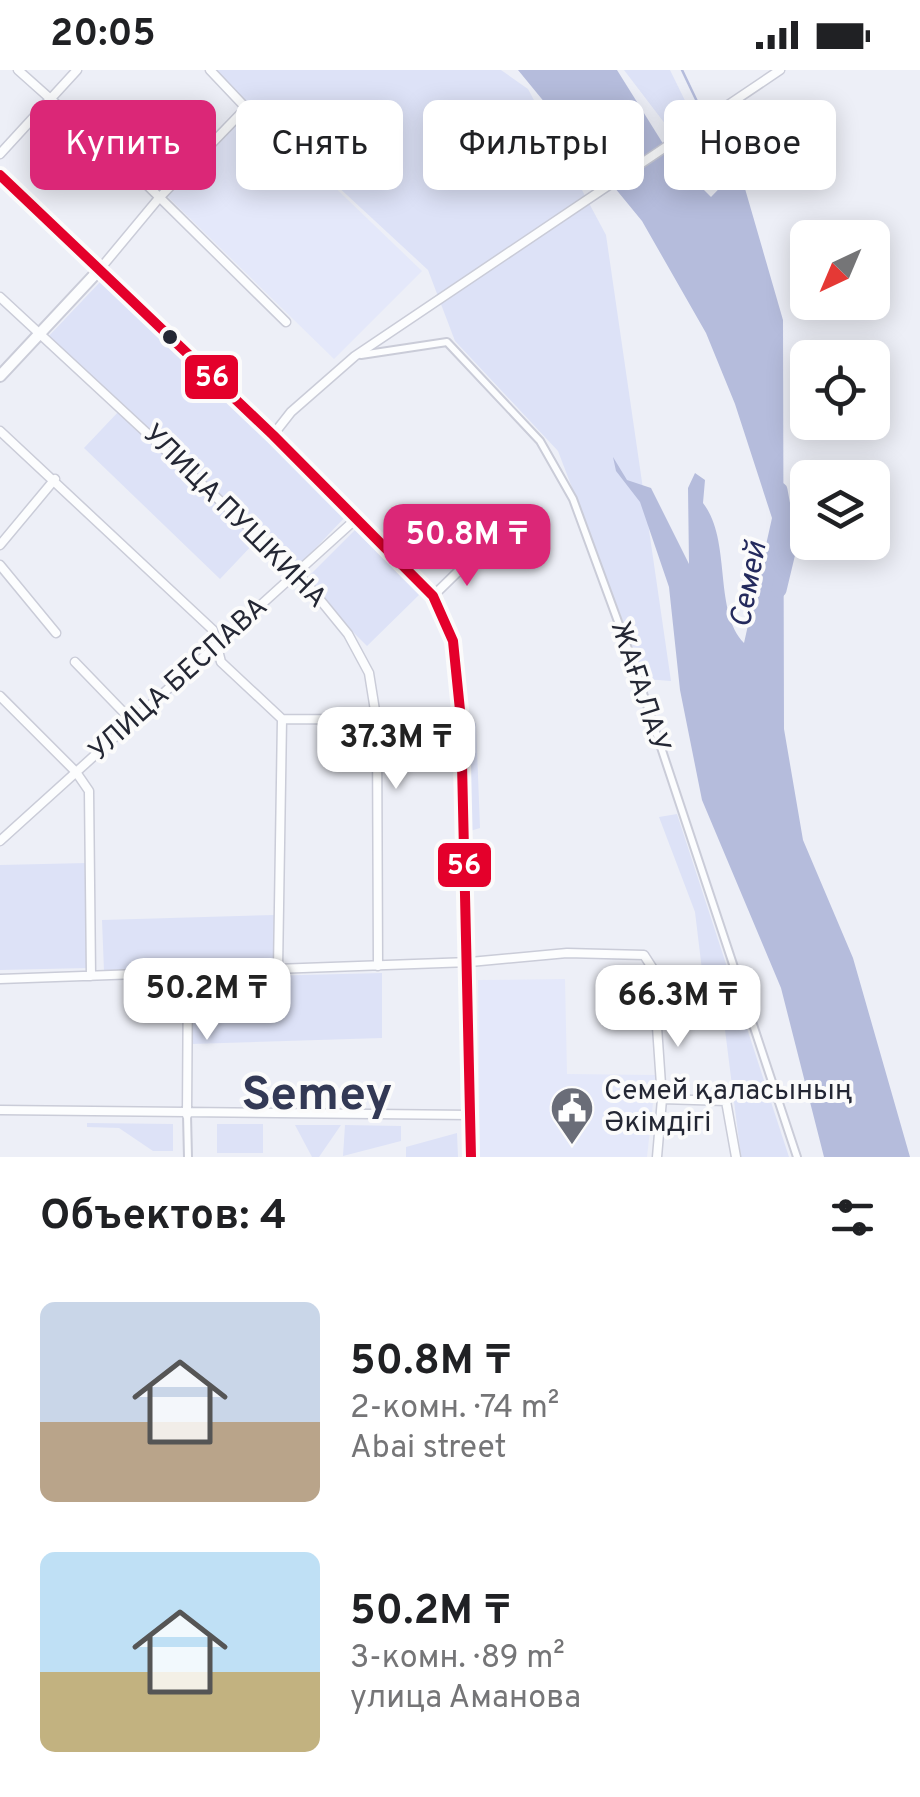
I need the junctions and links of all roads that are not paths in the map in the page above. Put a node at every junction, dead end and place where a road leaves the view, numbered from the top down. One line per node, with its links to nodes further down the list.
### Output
1 (18, 70): 5 (street)
2 (77, 70): 5 (street)
3 (210, 70): 6 (street)
4 (780, 70): 17 (street)
5 (51, 100)
6 (238, 100)
7 (236, 118): 12 (street)
8 (30, 122): 9 (street)
9 (0, 154)
10 (0, 176): 13 (main road)
11 (150, 190): 12 (street)
12 (159, 198): 13 (street); 15 (street)
13 (100, 269): 16 (street); 20 (main road)
14 (0, 297): 16 (street, УЛИЦА ПУШКИНА)
15 (286, 322)
16 (40, 332): 18 (street); 26 (street, УЛИЦА ПУШКИНА)
17 (354, 356): 20 (street); 52 (street, ЖАҒАЛАУ)
18 (0, 376)
19 (0, 430): 21 (street)
20 (273, 435): 22 (main road)
21 (55, 478): 23 (street); 29 (street)
22 (357, 518): 26 (street, УЛИЦА БЕСПАВА); 27 (main road)
23 (0, 545)
24 (475, 556): 27 (street)
25 (0, 565): 28 (street)
26 (299, 574): 29 (street, УЛИЦА БЕСПАВА); 35 (street, УЛИЦА ПУШКИНА)
27 (433, 596): 33 (main road)
28 (56, 633)
29 (216, 642): 32 (street); 34 (street, УЛИЦА БЕСПАВА)
30 (74, 662): 34 (street)
31 (0, 696): 36 (street)
32 (282, 720): 35 (street); 40 (street)
33 (461, 720): 35 (street); 38 (main road)
34 (132, 721): 36 (street, УЛИЦА БЕСПАВА)
35 (376, 723): 39 (street, УЛИЦА ПУШКИНА)
36 (76, 772): 37 (street, УЛИЦА БЕСПАВА); 42 (street)
37 (0, 841)
38 (470, 962): 39 (street); 44 (street); 47 (main road)
39 (378, 966): 40 (street)
40 (278, 969): 41 (street)
41 (188, 971): 42 (street); 46 (street)
42 (90, 976): 43 (street)
43 (0, 980)
44 (662, 1099): 50 (street); 51 (street)
45 (0, 1110): 46 (street)
46 (187, 1115): 47 (street); 48 (street)
47 (470, 1115): 49 (main road)
48 (188, 1157)
49 (471, 1157)
50 (657, 1157)
51 (736, 1157)
52 (796, 1157)

